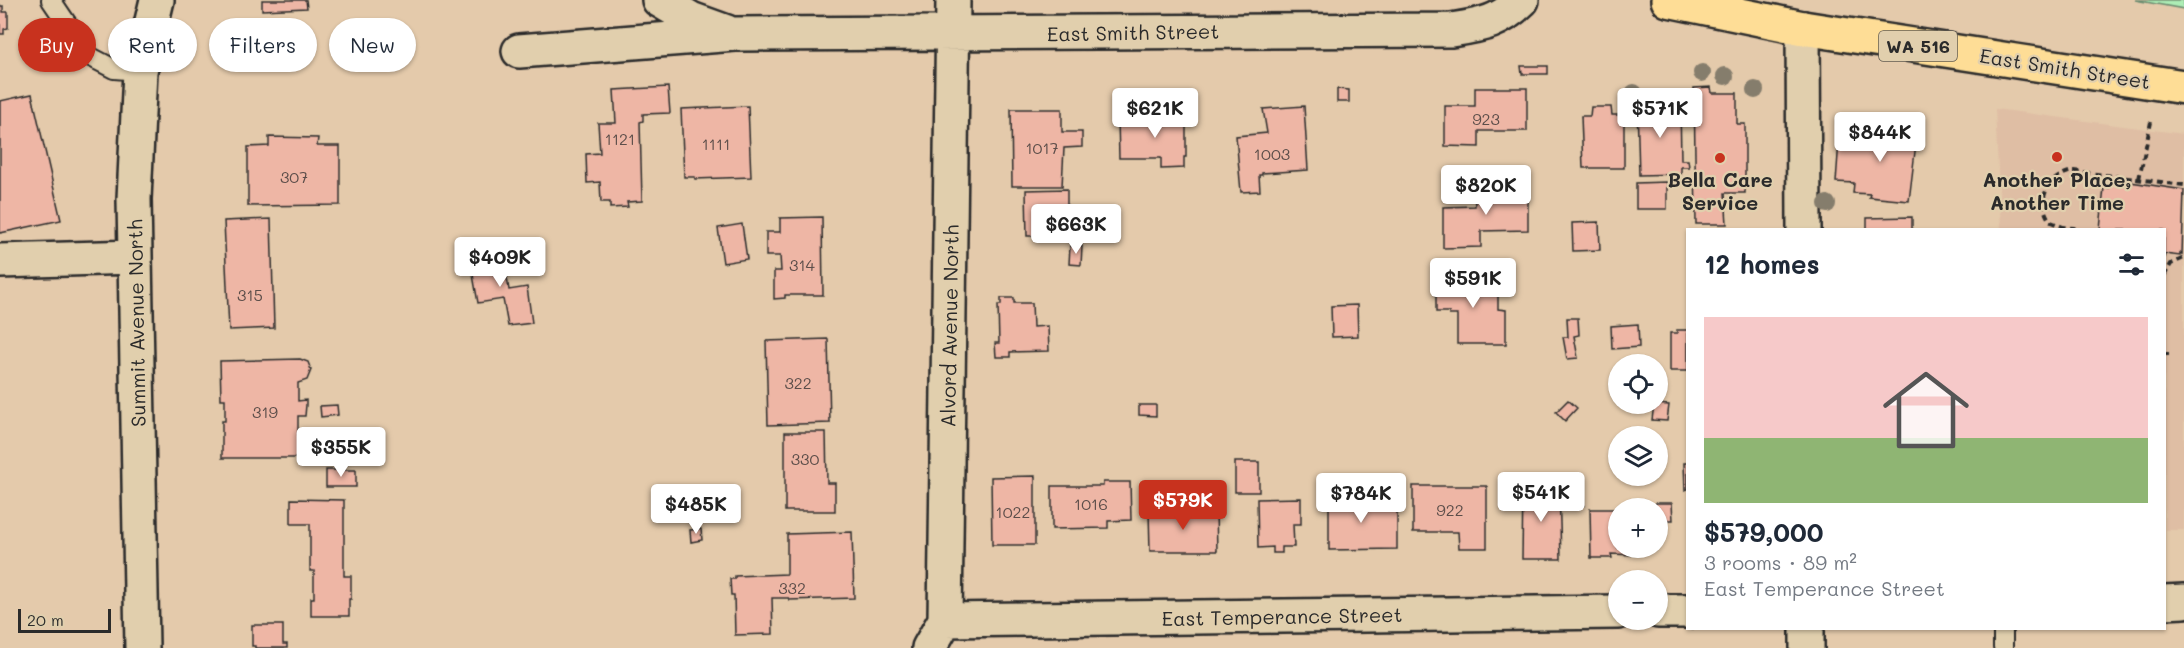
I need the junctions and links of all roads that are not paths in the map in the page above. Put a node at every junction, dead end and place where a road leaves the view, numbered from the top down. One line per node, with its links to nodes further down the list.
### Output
1 (51, 0): 12 (lane)
2 (157, 0): 7 (street, Summit Avenue North)
3 (659, 0): 10 (street, East Smith Street)
4 (953, 0): 9 (street, Alvord Avenue North)
5 (1522, 0): 9 (street, East Smith Street)
6 (1668, 0): 8 (main road, WA 516)
7 (153, 18)
8 (1803, 28): 14 (main road, East Smith Street / WA 516); 15 (street)
9 (953, 33): 10 (street, East Smith Street); 23 (street, Alvord Avenue North)
10 (735, 34): 11 (street, East Smith Street)
11 (519, 51)
12 (108, 66)
13 (140, 72): 16 (street, Summit Avenue North)
14 (2184, 87)
15 (1804, 228)
16 (135, 257): 17 (street); 26 (street, Summit Avenue North)
17 (0, 261)
18 (2184, 601): 19 (street)
19 (2166, 602)
20 (1668, 611): 21 (street)
21 (1686, 611)
22 (1608, 612): 23 (street, East Temperance Street)
23 (945, 620): 27 (street, Alvord Avenue North)
24 (1807, 630): 28 (street)
25 (2003, 630): 29 (lane)
26 (142, 648)
27 (929, 648)
28 (1808, 648)
29 (2003, 648)

